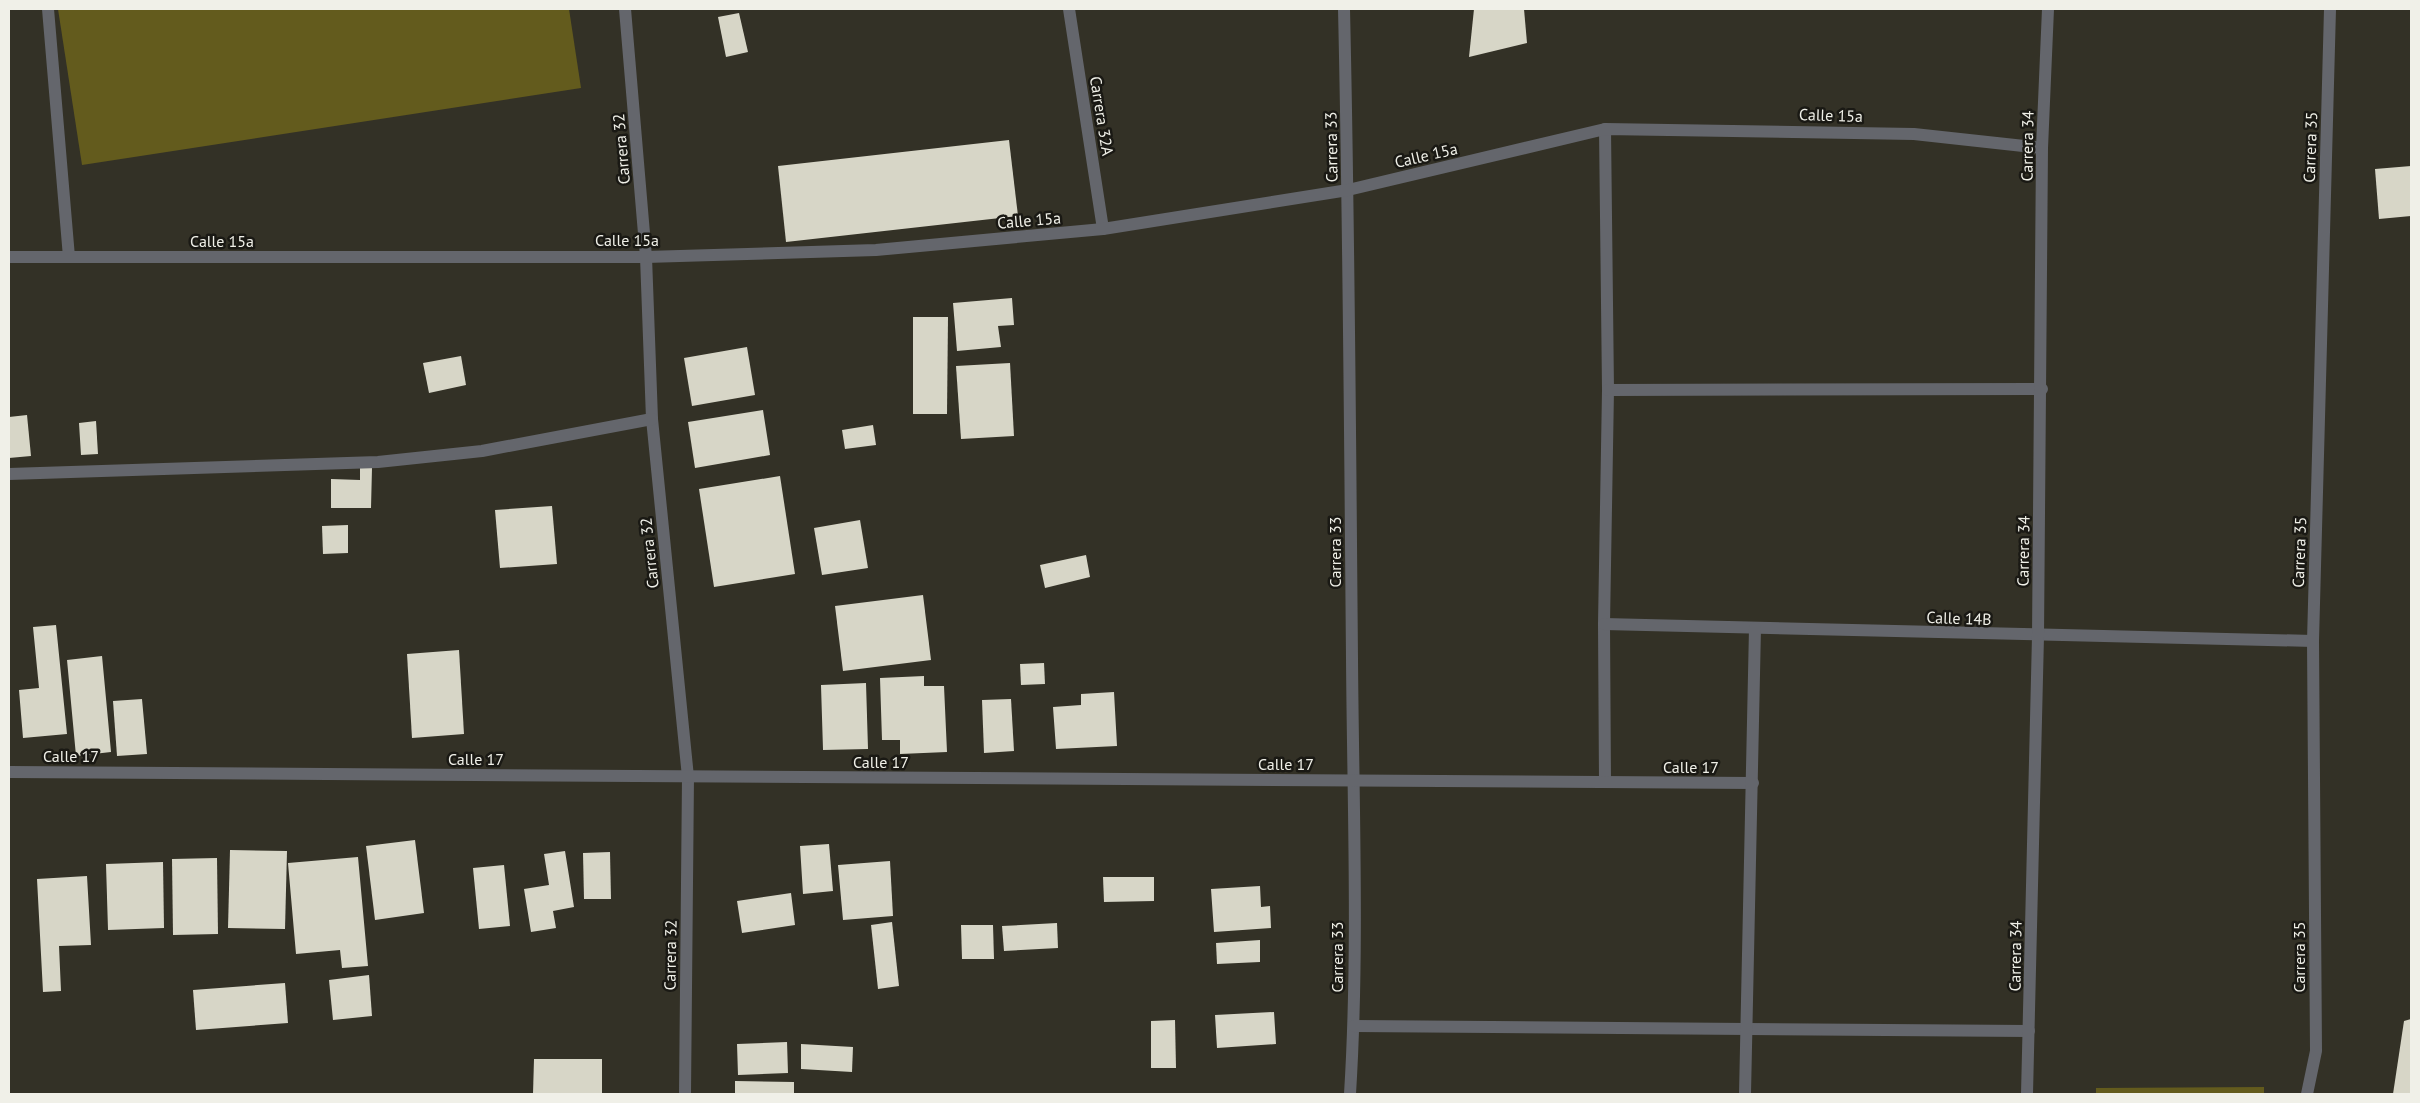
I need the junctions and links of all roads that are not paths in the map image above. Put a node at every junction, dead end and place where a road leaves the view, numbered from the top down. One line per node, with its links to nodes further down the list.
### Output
1 (48, 9): 12 (street)
2 (625, 9): 13 (street, Carrera 32)
3 (1069, 9): 10 (street, Carrera 32A)
4 (1344, 9): 9 (street, Carrera 33)
5 (2048, 9): 8 (street, Carrera 34)
6 (2330, 9): 21 (street, Carrera 35)
7 (1605, 129): 8 (street, Calle 15a); 9 (street, Calle 15a); 15 (street)
8 (2042, 148): 14 (street, Carrera 34)
9 (1348, 190): 10 (street, Calle 15a); 24 (street, Carrera 33)
10 (1104, 229): 13 (street, Calle 15a)
11 (9, 256): 12 (street, Calle 15a)
12 (69, 257): 13 (street, Calle 15a)
13 (646, 257): 16 (street, Carrera 32)
14 (2042, 389): 15 (street); 20 (street, Carrera 34)
15 (1608, 390): 18 (street)
16 (652, 419): 17 (street); 23 (street, Carrera 32)
17 (9, 474)
18 (1604, 624): 19 (street, Calle 14B); 25 (street)
19 (1755, 628): 20 (street, Calle 14B); 26 (street)
20 (2038, 636): 21 (street, Calle 14B); 29 (street, Carrera 34)
21 (2313, 641): 34 (street, Carrera 35)
22 (9, 772): 23 (street, Calle 17)
23 (688, 777): 24 (street, Calle 17); 30 (street, Carrera 32)
24 (1353, 781): 25 (street, Calle 17); 27 (street, Carrera 33)
25 (1605, 782): 26 (street, Calle 17)
26 (1753, 783): 28 (street)
27 (1354, 1026): 28 (street); 31 (street, Carrera 33)
28 (1747, 1028): 29 (street); 32 (street)
29 (2029, 1031): 33 (street, Carrera 34)
30 (685, 1094)
31 (1350, 1094)
32 (1745, 1094)
33 (2027, 1094)
34 (2307, 1094)

